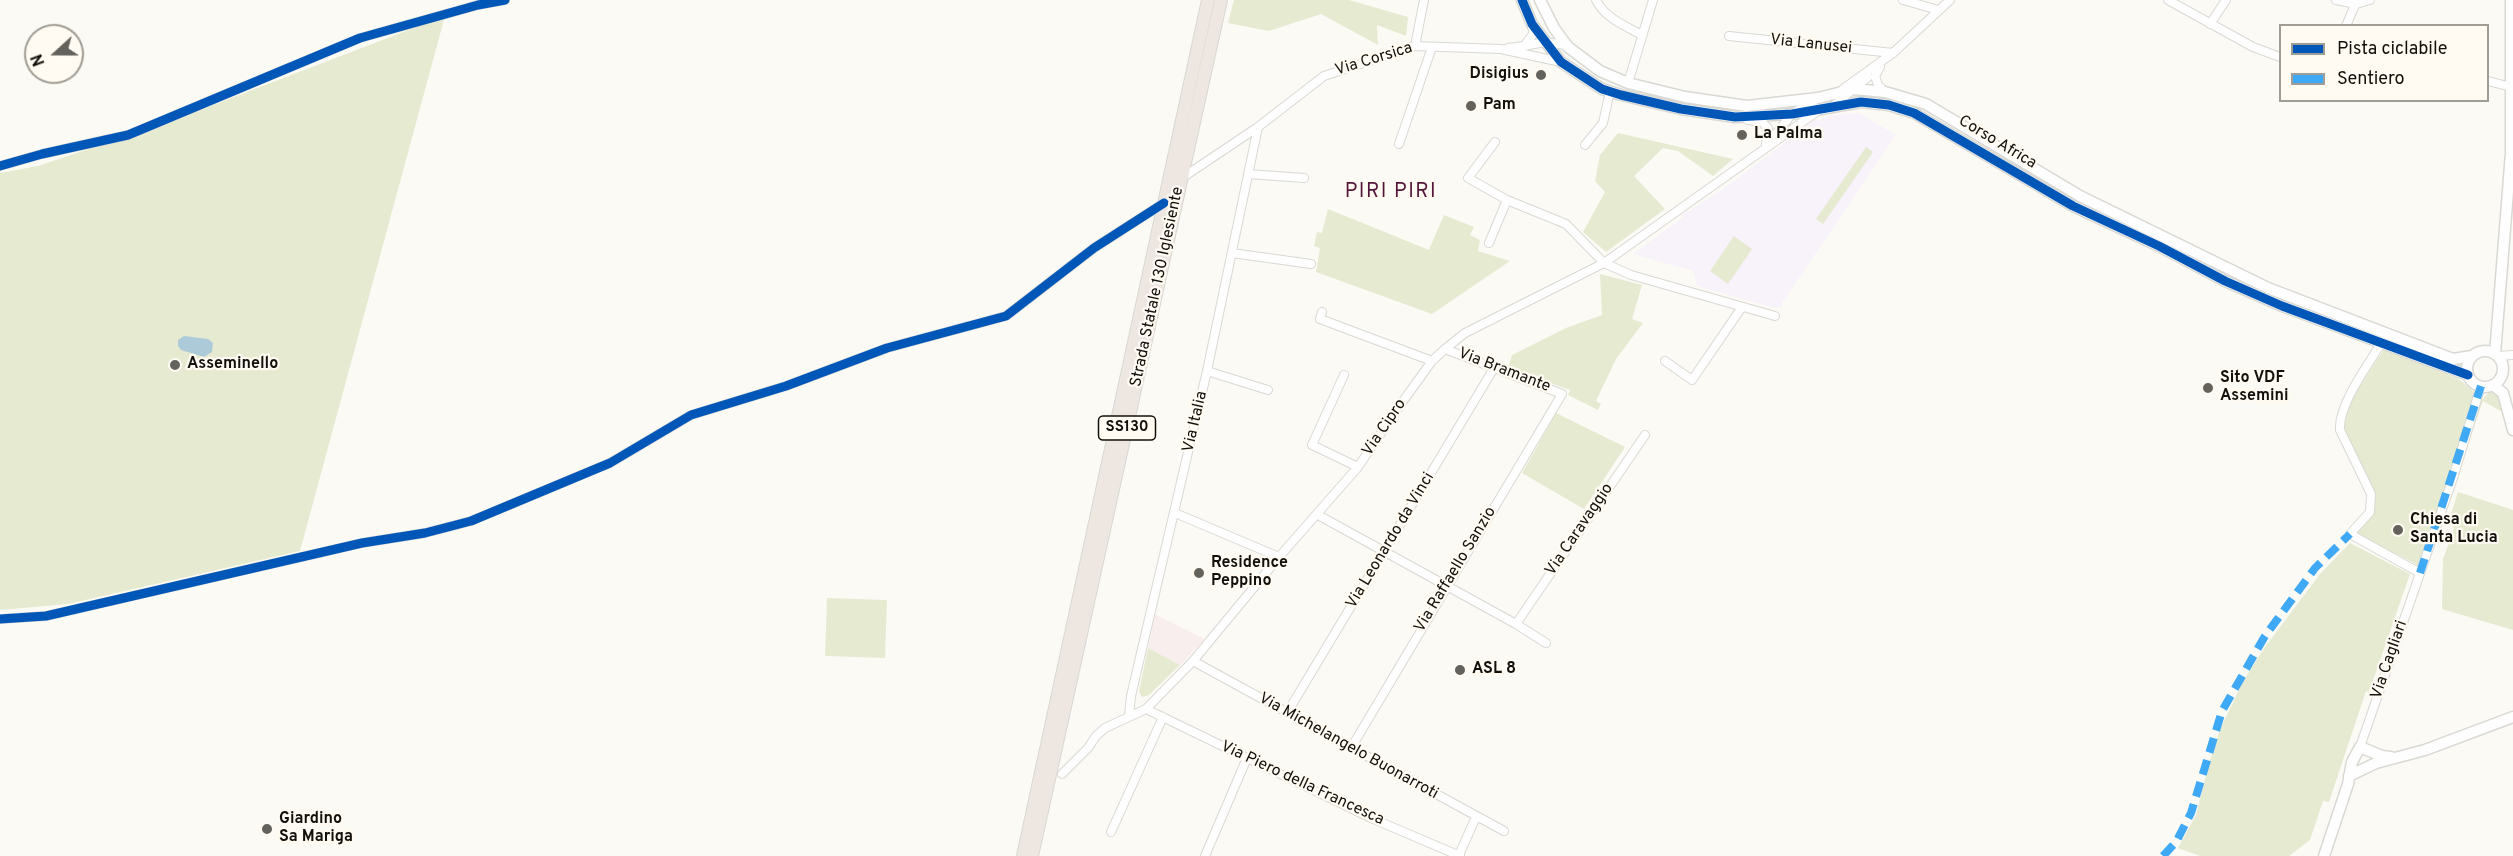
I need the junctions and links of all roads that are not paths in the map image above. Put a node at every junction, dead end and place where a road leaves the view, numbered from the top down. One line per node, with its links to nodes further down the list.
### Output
1 (505, 0): 51 (street)
2 (1208, 0): 56 (main road, Strada Statale 130 Iglesiente / SS130)
3 (1221, 0): 53 (main road, Strada Statale 130 Iglesiente / SS130)
4 (1424, 0): 25 (street)
5 (1522, 0): 18 (street, Corso Africa)
6 (1540, 0): 24 (street, Corso Africa)
7 (1596, 0): 21 (street)
8 (1653, 0): 21 (street)
9 (1903, 0): 17 (street)
10 (1950, 0): 17 (street)
11 (2168, 0): 19 (street)
12 (2226, 0): 19 (street)
13 (2336, 0): 16 (street)
14 (2370, 0): 16 (street)
15 (2511, 0): 35 (street)
16 (2357, 2): 20 (street)
17 (1938, 10): 29 (street)
18 (1532, 24): 23 (street, Corso Africa); 26 (street)
19 (2210, 24): 30 (street)
20 (2347, 24)
21 (1642, 35): 34 (street)
22 (1729, 36): 29 (street, Via Lanusei)
23 (1545, 42): 24 (street, Corso Africa); 26 (street); 31 (street, Corso Africa)
24 (1566, 45): 34 (street, Corso Africa)
25 (1415, 46): 27 (street, Via Corsica); 44 (street, Via Corsica)
26 (1524, 46): 28 (street)
27 (1432, 47): 28 (street, Via Corsica); 47 (street)
28 (1501, 49): 31 (street, Via Corsica)
29 (1893, 53): 32 (street, Via Cipro); 38 (street)
30 (2279, 57)
31 (1561, 62): 37 (street, Corso Africa)
32 (1880, 67): 36 (street, Via Cipro); 39 (street)
33 (2489, 82): 35 (street)
34 (1628, 83): 41 (street, Corso Africa)
35 (2511, 87): 45 (street)
36 (1859, 89): 38 (street, Corso Africa); 39 (street, Corso Africa); 40 (street); 41 (street, Via Cipro)
37 (1610, 92): 43 (street, Corso Africa); 48 (street)
38 (1840, 92): 41 (street, Corso Africa)
39 (1885, 92): 68 (street, Corso Africa)
40 (1870, 103): 41 (street, Corso Africa); 64 (street, Corso Africa)
41 (1824, 105): 42 (street, Corso Africa); 49 (street, Via Cipro)
42 (1792, 114): 43 (street, Corso Africa); 49 (street, Via Cipro)
43 (1735, 117): 49 (street)
44 (1258, 127): 52 (street, Via Italia); 53 (street, Via Corsica)
45 (2512, 131): 50 (street)
46 (1495, 142): 55 (street)
47 (1399, 144)
48 (1585, 145)
49 (1764, 148): 59 (street, Via Cipro)
50 (2512, 152): 66 (street)
51 (0, 166)
52 (1248, 174): 54 (street); 58 (street, Via Italia)
53 (1182, 178): 109 (main road, Strada Statale 130 Iglesiente / SS130)
54 (1304, 178)
55 (1507, 200): 57 (street); 59 (street)
56 (1164, 203): 90 (street); 108 (main road, Strada Statale 130 Iglesiente / SS130)
57 (1489, 243)
58 (1232, 253): 60 (street); 72 (street, Via Italia)
59 (1604, 263): 61 (street); 65 (street, Via Cipro)
60 (1311, 264)
61 (1742, 307): 63 (street); 69 (street)
62 (1322, 312): 70 (street)
63 (1775, 316)
64 (2382, 342): 74 (street, Corso Africa); 88 (street)
65 (1444, 349): 70 (street, Via Cipro); 71 (street, Via Bramante)
66 (2492, 354): 67 (street); 68 (street); 75 (street)
67 (2513, 355)
68 (2472, 356): 74 (street)
69 (1665, 360)
70 (1432, 361): 83 (street, Via Cipro)
71 (1494, 368): 79 (street, Via Bramante); 86 (street, Via Leonardo da Vinci)
72 (1207, 371): 78 (street); 84 (street, Via Italia)
73 (1344, 375): 83 (street)
74 (2468, 375): 77 (street)
75 (2501, 376): 76 (street); 80 (street)
76 (2493, 385): 77 (street); 81 (street)
77 (2481, 386): 88 (street, Via Cagliari)
78 (1268, 390)
79 (1562, 394): 89 (street, Via Raffaello Sanzio)
80 (2513, 404)
81 (2513, 430)
82 (1645, 435): 91 (street, Via Caravaggio)
83 (1358, 467): 85 (street, Via Cipro)
84 (1175, 513): 87 (street); 96 (street, Via Italia)
85 (1318, 515): 86 (street); 87 (street, Via Cipro)
86 (1385, 551): 89 (street); 95 (street, Via Leonardo da Vinci)
87 (1279, 557): 93 (street, Via Cipro)
88 (2420, 573): 99 (street, Via Cagliari)
89 (1447, 585): 91 (street); 100 (street, Via Raffaello Sanzio)
90 (0, 619)
91 (1516, 624): 92 (street)
92 (1546, 643)
93 (1193, 661): 94 (street, Via Cipro); 95 (street, Via Michelangelo Buonarroti)
94 (1146, 709): 96 (street, Via Cipro); 97 (street, Via Piero della Francesca)
95 (1287, 714): 100 (street, Via Michelangelo Buonarroti)
96 (1129, 716): 103 (street, Via Cipro)
97 (1162, 717): 102 (street, Via Piero della Francesca); 107 (street)
98 (2513, 717): 101 (street)
99 (2360, 747): 101 (street); 104 (street)
100 (1351, 748): 105 (street, Via Michelangelo Buonarroti)
101 (2394, 757): 104 (street)
102 (1246, 758): 110 (street); 111 (street, Via Piero della Francesca)
103 (1062, 774)
104 (2349, 776): 112 (street)
105 (1476, 817): 106 (street, Via Michelangelo Buonarroti); 111 (street)
106 (1504, 831)
107 (1111, 832)
108 (1023, 856)
109 (1032, 856)
110 (1205, 856)
111 (1460, 856)
112 (2324, 856)

